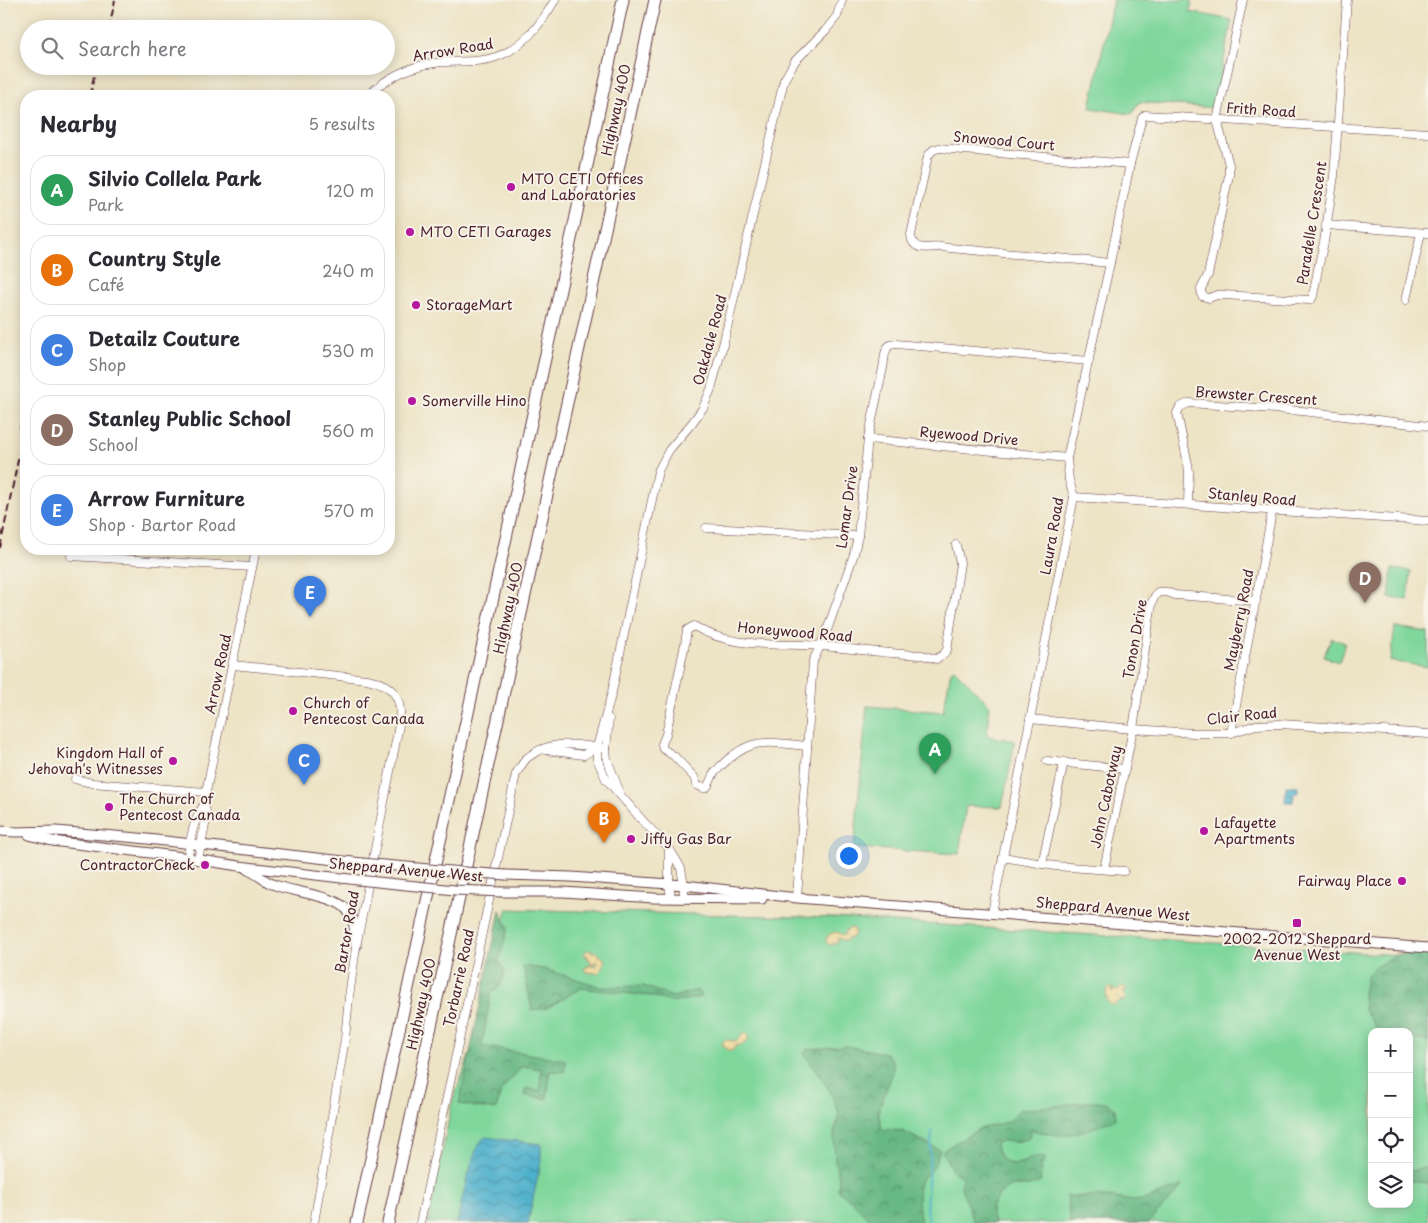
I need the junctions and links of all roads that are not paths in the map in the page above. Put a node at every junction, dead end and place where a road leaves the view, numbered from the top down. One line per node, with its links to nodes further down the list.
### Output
1 (555, 0): 7 (street, Arrow Road)
2 (623, 0): 68 (highway, Highway 400)
3 (655, 0): 69 (highway, Highway 400)
4 (842, 0): 33 (street, Oakdale Road)
5 (1243, 0): 8 (street)
6 (1347, 0): 9 (street, Paradelle Crescent)
7 (374, 90)
8 (1216, 120): 9 (street, Frith Road); 11 (street, Frith Road); 12 (street, Paradelle Crescent)
9 (1337, 128): 10 (street, Frith Road); 12 (street, Paradelle Crescent)
10 (1428, 133)
11 (1130, 164): 14 (street, Laura Road); 14 (street, Snowood Court)
12 (1326, 225): 13 (street)
13 (1424, 233): 15 (street)
14 (1110, 263): 16 (street, Laura Road)
15 (1406, 300)
16 (1089, 361): 18 (street, Lomar Drive); 19 (street, Laura Road)
17 (1428, 426): 21 (street, Brewster Crescent)
18 (868, 439): 19 (street, Ryewood Drive); 25 (street, Lomar Drive)
19 (1066, 458): 20 (street, Laura Road)
20 (1074, 497): 21 (street, Stanley Road); 34 (street, Laura Road)
21 (1188, 503): 22 (street, Stanley Road)
22 (1272, 512): 23 (street, Stanley Road); 30 (street, Mayberry Road)
23 (1428, 520)
24 (706, 528): 25 (street)
25 (858, 536): 31 (street, Lomar Drive)
26 (956, 545): 31 (street, Honeywood Road)
27 (255, 555): 29 (street, Arrow Road)
28 (71, 556): 29 (street)
29 (252, 567): 32 (street, Arrow Road)
30 (1256, 601): 35 (street, Tonon Drive); 36 (street, Mayberry Road)
31 (821, 646): 38 (street, Lomar Drive); 38 (street, Honeywood Road)
32 (233, 665): 45 (street, Arrow Road); 65 (street, Bartor Road)
33 (612, 692): 39 (street, Oakdale Road); 40 (street, Oakdale Road)
34 (1030, 719): 35 (street, Clair Road); 53 (street, Laura Road)
35 (1133, 729): 36 (street, Clair Road); 43 (street, John Cabotway)
36 (1231, 733): 37 (street, Clair Road)
37 (1428, 734)
38 (807, 746): 63 (street, Lomar Drive)
39 (598, 747): 40 (street); 46 (street, Oakdale Road); 70 (street, Torbarrie Road)
40 (606, 749): 46 (street, Oakdale Road)
41 (1047, 761): 42 (street)
42 (1064, 762): 43 (street); 55 (street)
43 (1125, 769): 57 (street, John Cabotway)
44 (75, 779): 45 (street)
45 (206, 792): 47 (street, Arrow Road)
46 (622, 797): 52 (street, Oakdale Road)
47 (204, 805): 50 (street, Arrow Road); 51 (street, Arrow Road)
48 (0, 831): 49 (main road, Sheppard Avenue West)
49 (16, 832): 50 (main road, Sheppard Avenue West); 54 (main road, Sheppard Avenue West)
50 (190, 843): 51 (main road, Sheppard Avenue West); 54 (street, Arrow Road)
51 (201, 845): 54 (street, Arrow Road); 59 (main road, Sheppard Avenue West, bridge)
52 (669, 848): 59 (street); 60 (street, Oakdale Road)
53 (1004, 857): 55 (street, John Cabotway); 64 (street, Laura Road)
54 (193, 859): 56 (main road, Sheppard Avenue West)
55 (1042, 864): 57 (street, John Cabotway)
56 (239, 866): 61 (main road, Sheppard Avenue West, bridge); 65 (main road)
57 (1104, 869): 58 (street, John Cabotway)
58 (1124, 871)
59 (668, 884): 60 (main road, Sheppard Avenue West); 61 (street)
60 (684, 885): 62 (street, Oakdale Road); 63 (main road, Sheppard Avenue West)
61 (671, 898): 62 (main road, Sheppard Avenue West)
62 (684, 898): 63 (main road, Sheppard Avenue West)
63 (797, 898): 64 (main road, Sheppard Avenue West)
64 (992, 913): 66 (main road, Sheppard Avenue West)
65 (356, 947): 67 (street, Bartor Road)
66 (1428, 948)
67 (314, 1223)
68 (357, 1223)
69 (388, 1223)
70 (420, 1223)

